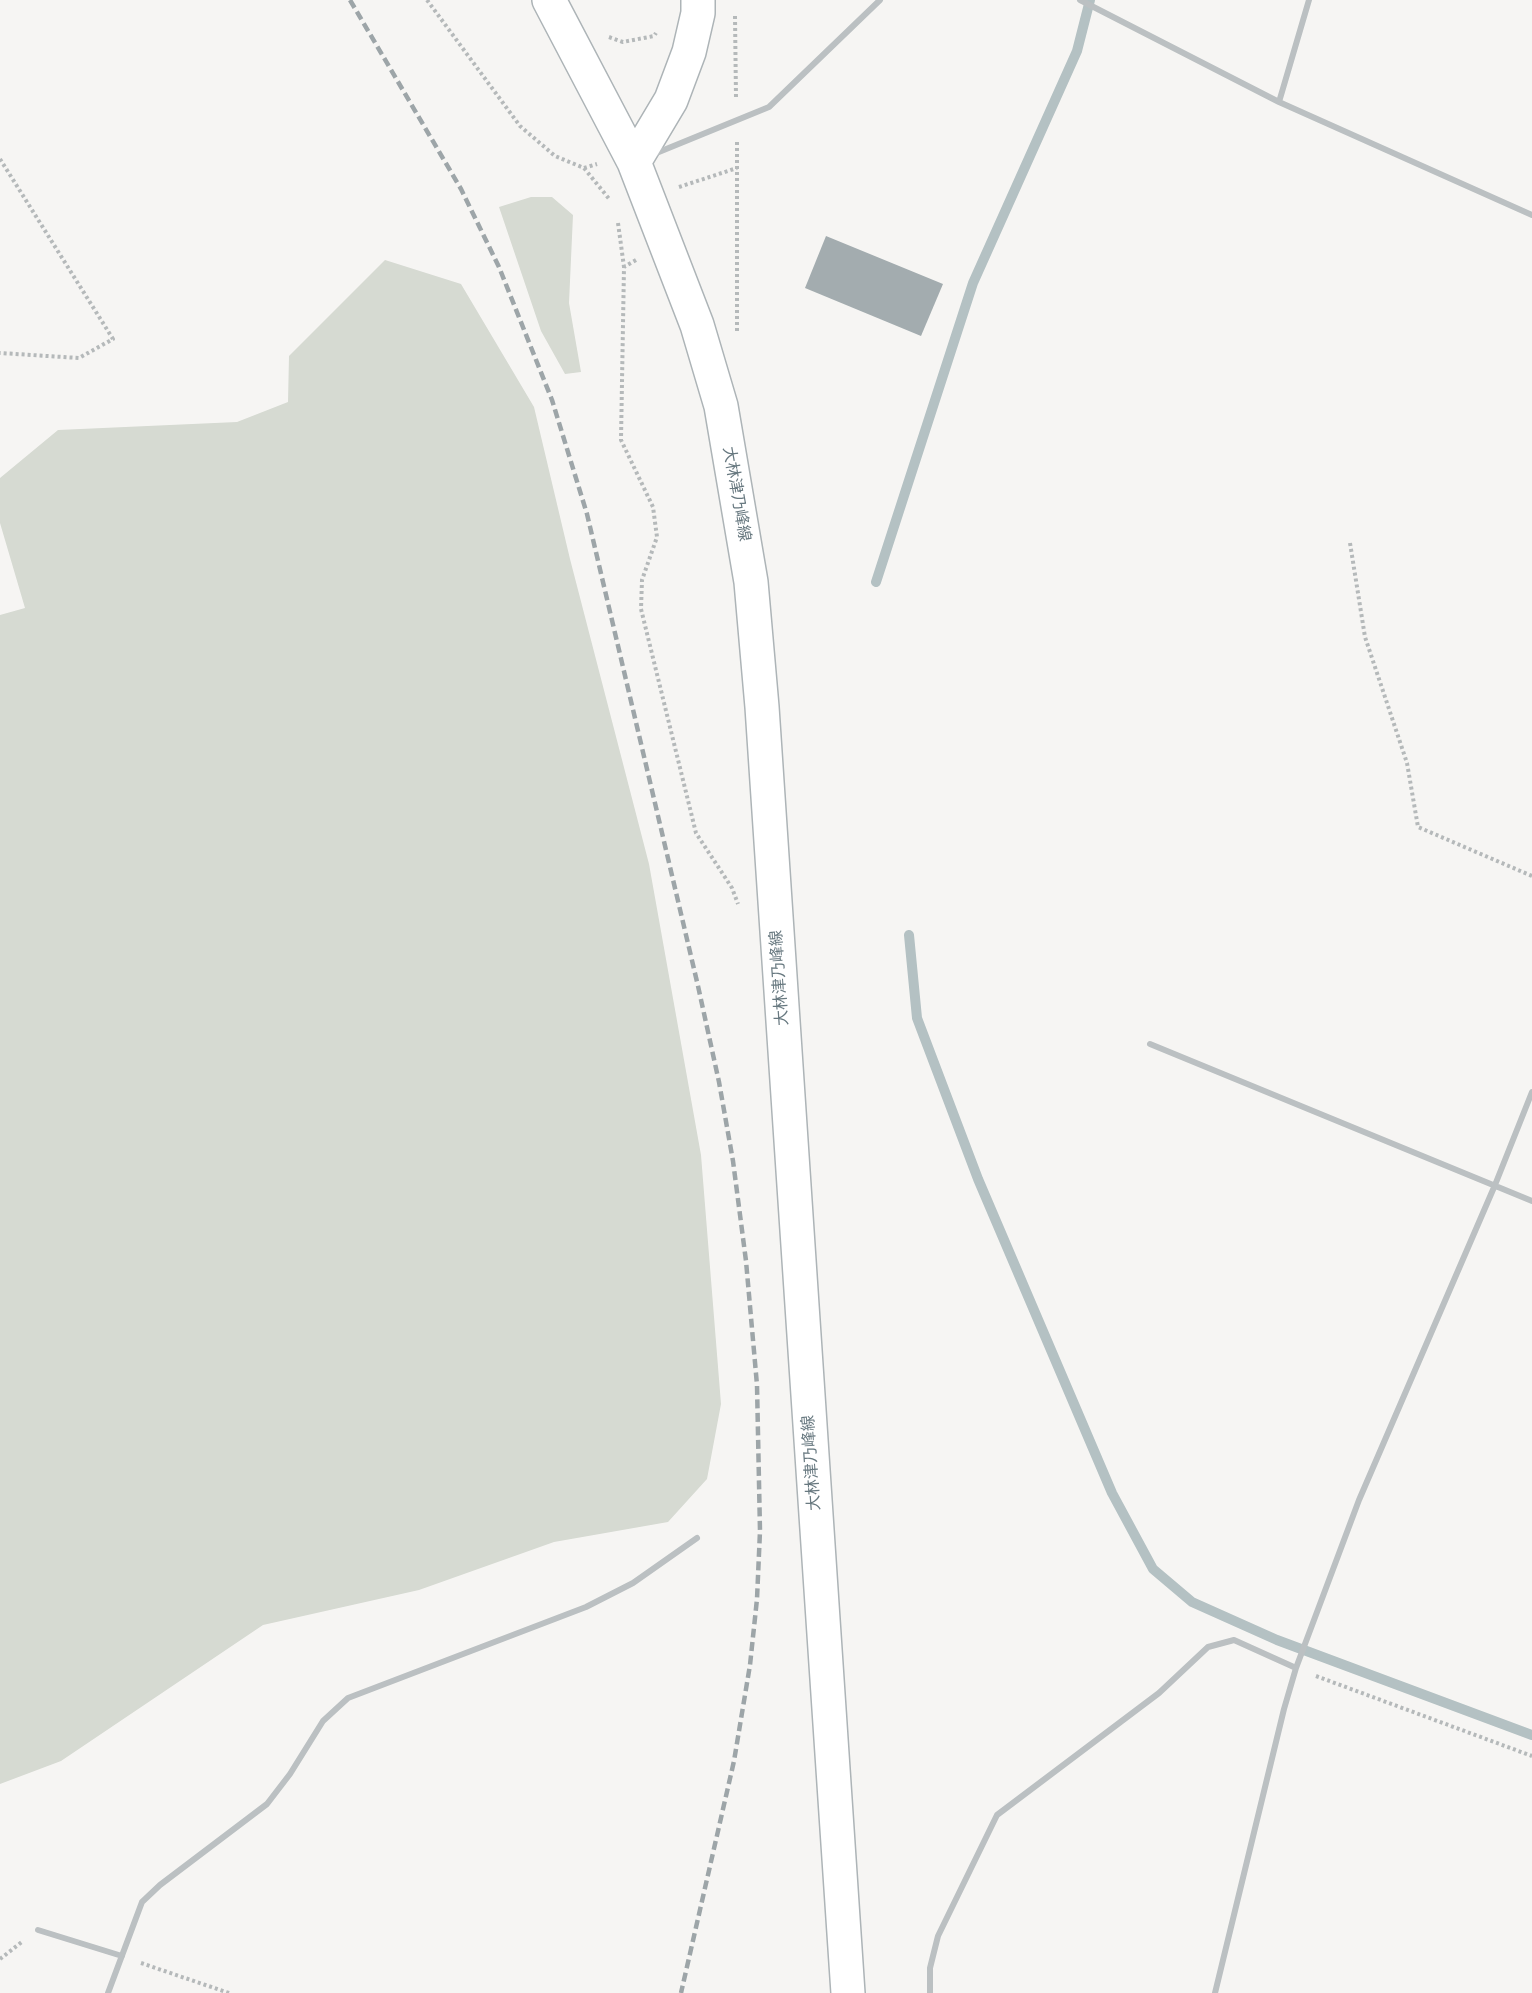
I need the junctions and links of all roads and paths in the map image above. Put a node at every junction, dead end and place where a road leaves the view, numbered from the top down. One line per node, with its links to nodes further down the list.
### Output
1 (427, 0): 14 (path)
2 (549, 0): 12 (main road, 大林津乃峰線)
3 (698, 0): 12 (main road)
4 (880, 0): 11 (street)
5 (1080, 0): 10 (street)
6 (1309, 0): 10 (street)
7 (735, 7): 11 (path)
8 (659, 28): 9 (path)
9 (607, 37)
10 (1279, 102): 16 (street)
11 (736, 120): 12 (street); 20 (path)
12 (632, 158): 14 (path); 18 (main road, 大林津乃峰線)
13 (0, 159): 21 (path)
14 (584, 168): 15 (path)
15 (616, 208)
16 (1532, 215)
17 (617, 218): 19 (path)
18 (665, 243): 19 (path); 37 (main road, 大林津乃峰線)
19 (624, 267): 24 (path)
20 (737, 341)
21 (0, 353)
22 (1350, 543): 23 (path)
23 (1532, 876)
24 (740, 907)
25 (1150, 1044): 27 (street)
26 (1532, 1092): 27 (street)
27 (1495, 1185): 28 (street); 30 (street)
28 (1532, 1201)
29 (698, 1538): 33 (street)
30 (1296, 1668): 31 (path); 38 (street); 39 (street)
31 (1532, 1756)
32 (38, 1930): 33 (street); 34 (path)
33 (122, 1956): 35 (street); 36 (path)
34 (0, 1959)
35 (108, 1993)
36 (229, 1993)
37 (848, 1993)
38 (930, 1993)
39 (1215, 1993)

